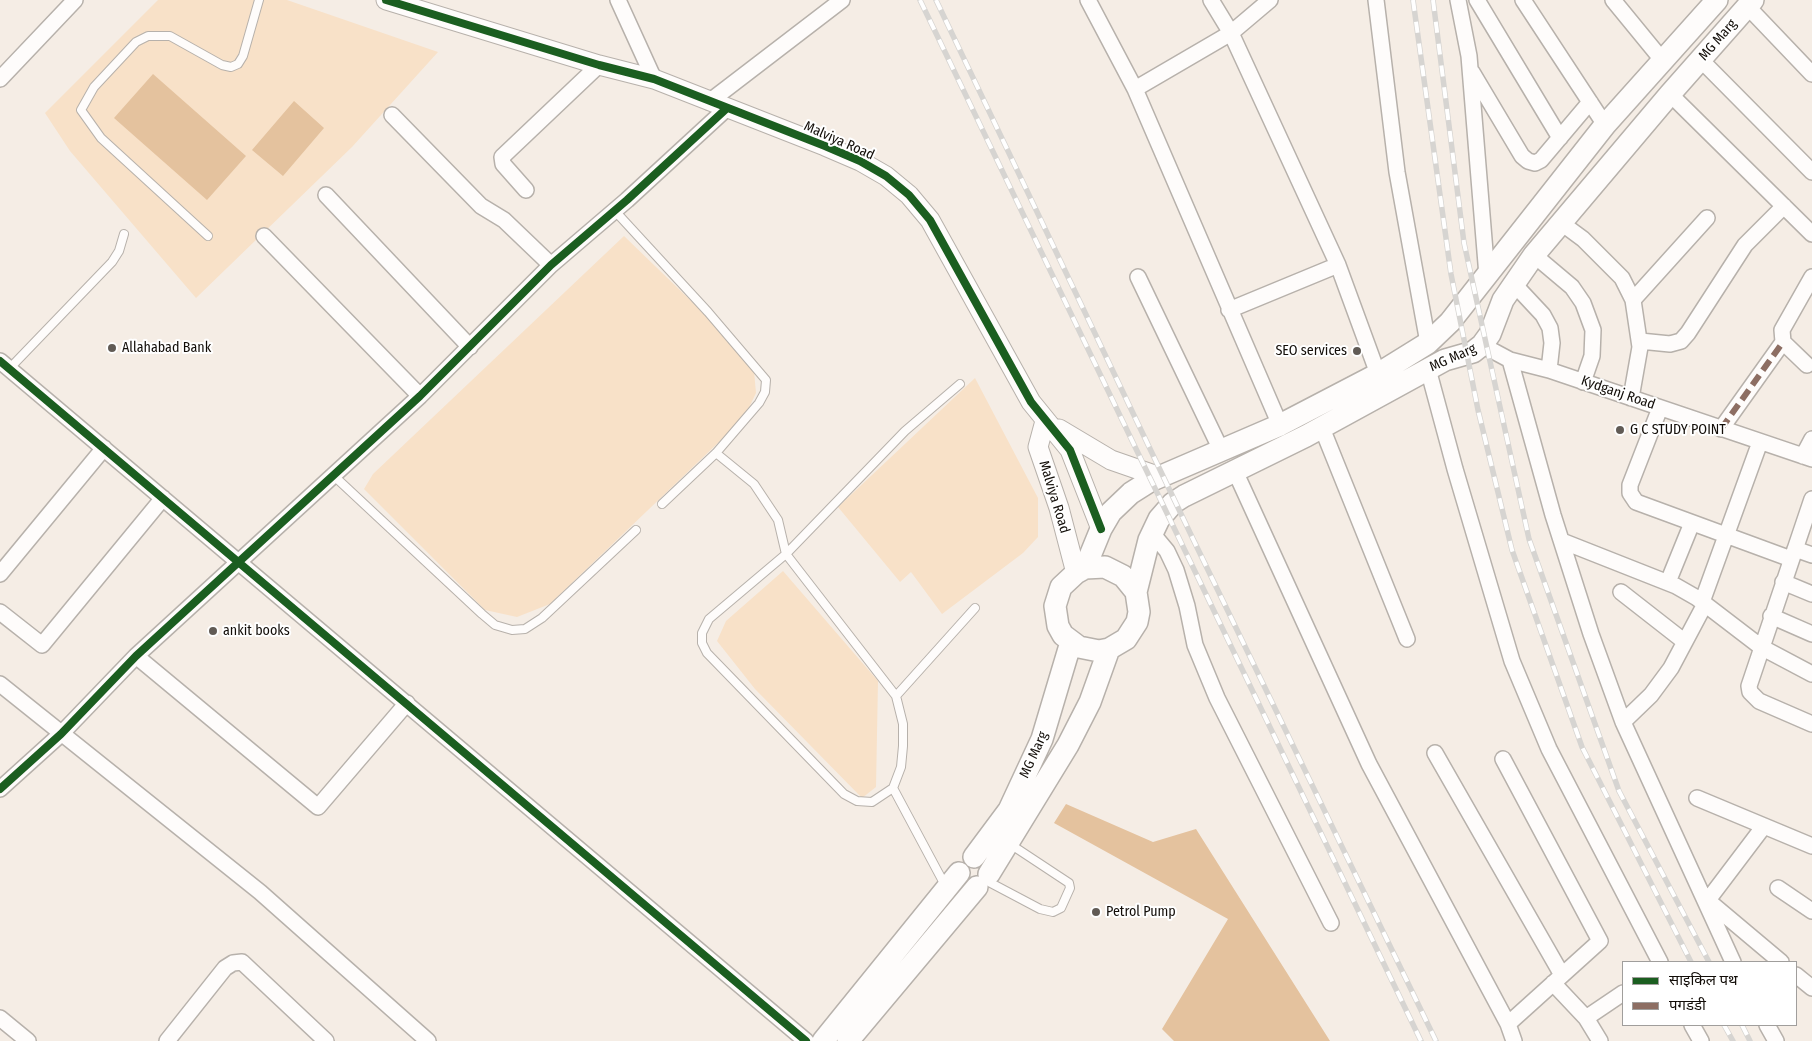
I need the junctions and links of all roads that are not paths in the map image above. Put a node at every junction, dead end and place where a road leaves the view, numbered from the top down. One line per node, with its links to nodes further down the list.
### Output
1 (75, 0): 22 (street)
2 (259, 0): 40 (lane)
3 (386, 0): 19 (street, Malviya Road)
4 (618, 0): 23 (street)
5 (842, 0): 27 (street)
6 (1088, 0): 24 (street)
7 (1212, 0): 16 (street)
8 (1270, 0): 16 (street)
9 (1376, 0): 53 (street)
10 (1458, 0): 20 (street)
11 (1477, 0): 30 (street)
12 (1523, 0): 26 (street)
13 (1613, 0): 18 (street)
14 (1717, 0): 18 (main road, MG Marg)
15 (1750, 3): 17 (main road, MG Marg); 21 (street)
16 (1231, 33): 24 (street); 44 (street)
17 (1700, 60): 25 (main road, MG Marg); 31 (street)
18 (1663, 61): 29 (main road, MG Marg)
19 (599, 65): 23 (street, Malviya Road); 32 (street)
20 (1470, 70): 30 (street); 45 (street)
21 (1812, 74)
22 (0, 79)
23 (654, 79): 27 (street, Malviya Road)
24 (1135, 89): 50 (street)
25 (1670, 94): 34 (street); 37 (main road, MG Marg)
26 (1590, 102): 29 (street); 30 (street)
27 (717, 105): 35 (street); 67 (street, Malviya Road)
28 (392, 115): 43 (street)
29 (1605, 125): 45 (main road, MG Marg)
30 (1560, 138)
31 (1812, 172)
32 (526, 190)
33 (326, 195): 55 (street)
34 (1784, 206): 39 (street); 51 (street)
35 (615, 211): 43 (street); 75 (lane)
36 (1707, 218): 49 (street)
37 (1560, 222): 42 (main road, MG Marg); 49 (street)
38 (124, 234): 57 (lane)
39 (1812, 234)
40 (208, 236)
41 (264, 236): 64 (street)
42 (1534, 255): 48 (main road, MG Marg); 62 (street)
43 (551, 264): 55 (street)
44 (1338, 265): 50 (street); 61 (street)
45 (1487, 276): 53 (main road, MG Marg)
46 (1138, 277): 74 (street)
47 (1812, 277): 52 (street)
48 (1514, 284): 54 (main road, MG Marg); 60 (street)
49 (1633, 300): 51 (street)
50 (1229, 310): 68 (street)
51 (1640, 341): 65 (street)
52 (1783, 342): 58 (street); 70 (street)
53 (1428, 343): 61 (main road, MG Marg)
54 (1482, 345): 56 (street, Kydganj Road); 59 (main road, MG Marg)
55 (470, 347): 64 (street)
56 (1510, 360): 60 (street, Kydganj Road); 89 (street)
57 (5, 365): 73 (street)
58 (1807, 365)
59 (1428, 369): 69 (main road, MG Marg); 134 (street)
60 (1549, 370): 62 (street, Kydganj Road)
61 (1378, 374): 68 (main road, MG Marg)
62 (1583, 382): 65 (street, Kydganj Road)
63 (960, 384): 90 (lane)
64 (420, 396): 78 (street)
65 (1631, 398): 66 (street, Kydganj Road)
66 (1660, 408): 70 (street, Kydganj Road); 84 (street)
67 (1045, 421): 79 (street); 86 (street, Malviya Road); 94 (street, Malviya Road)
68 (1280, 425): 74 (main road, MG Marg)
69 (1322, 428): 77 (main road, MG Marg); 106 (street)
70 (1721, 429): 72 (street, Kydganj Road)
71 (1812, 439): 76 (street)
72 (1760, 442): 76 (street, Kydganj Road); 88 (street)
73 (104, 448): 80 (street); 95 (street)
74 (1221, 450): 79 (main road, MG Marg)
75 (716, 453): 82 (lane); 90 (lane)
76 (1807, 458)
77 (1235, 471): 87 (main road, MG Marg); 143 (street)
78 (333, 475): 85 (lane); 93 (street)
79 (1160, 477): 86 (main road, MG Marg)
80 (163, 498): 93 (street); 103 (street)
81 (1812, 499): 83 (street)
82 (662, 504)
83 (1808, 522): 91 (street)
84 (1692, 523): 88 (street); 96 (street)
85 (636, 530)
86 (1101, 530): 94 (main road, MG Marg)
87 (1152, 533): 98 (main road, MG Marg); 133 (street)
88 (1727, 535): 91 (street); 101 (street)
89 (1562, 541): 96 (street); 116 (street)
90 (786, 554): 114 (lane); 121 (lane)
91 (1793, 554): 92 (street); 97 (street)
92 (1812, 555)
93 (240, 562): 111 (street); 115 (street)
94 (1080, 570): 98 (main road); 107 (main road)
95 (0, 574)
96 (1668, 582): 101 (street)
97 (1783, 582): 100 (street); 104 (street)
98 (1136, 592): 110 (main road)
99 (1621, 592): 108 (street)
100 (1812, 594)
101 (1704, 603): 108 (street); 109 (street)
102 (975, 608): 114 (lane)
103 (0, 612)
104 (1771, 616): 105 (street); 109 (street)
105 (1812, 634)
106 (1407, 639)
107 (1070, 642): 110 (main road); 127 (main road, MG Marg)
108 (1685, 642): 116 (street)
109 (1760, 646): 112 (street); 117 (street)
110 (1109, 649): 125 (main road)
111 (136, 656): 115 (street); 118 (street)
112 (1812, 674)
113 (0, 684): 118 (street)
114 (896, 696): 121 (lane)
115 (406, 703): 150 (street)
116 (1623, 722): 131 (street)
117 (1812, 724)
118 (61, 734): 122 (street); 149 (street)
119 (1435, 753): 138 (street)
120 (1503, 759): 138 (street)
121 (893, 788): 129 (lane)
122 (0, 790)
123 (1697, 798): 124 (street)
124 (1764, 826): 126 (street); 131 (street)
125 (1008, 843): 128 (main road); 128 (lane)
126 (1812, 846)
127 (974, 857): 128 (main road); 129 (main road, MG Marg)
128 (984, 880): 129 (main road); 152 (main road)
129 (953, 881): 151 (main road, MG Marg)
130 (1778, 888): 132 (street)
131 (1704, 898): 135 (street); 136 (street)
132 (1812, 911)
133 (1331, 923)
134 (1659, 961)
135 (1733, 961)
136 (1780, 961)
137 (1797, 975): 139 (street)
138 (1557, 979): 142 (street); 143 (street)
139 (1812, 988)
140 (1622, 994): 142 (street)
141 (0, 1018): 146 (street)
142 (1586, 1018): 154 (street)
143 (1508, 1024): 153 (street)
144 (1693, 1026): 155 (street)
145 (1768, 1026): 156 (street)
146 (28, 1041)
147 (167, 1041): 148 (street)
148 (326, 1041)
149 (428, 1041)
150 (806, 1041)
151 (823, 1041)
152 (848, 1041)
153 (1514, 1041)
154 (1600, 1041)
155 (1701, 1041)
156 (1776, 1041)

